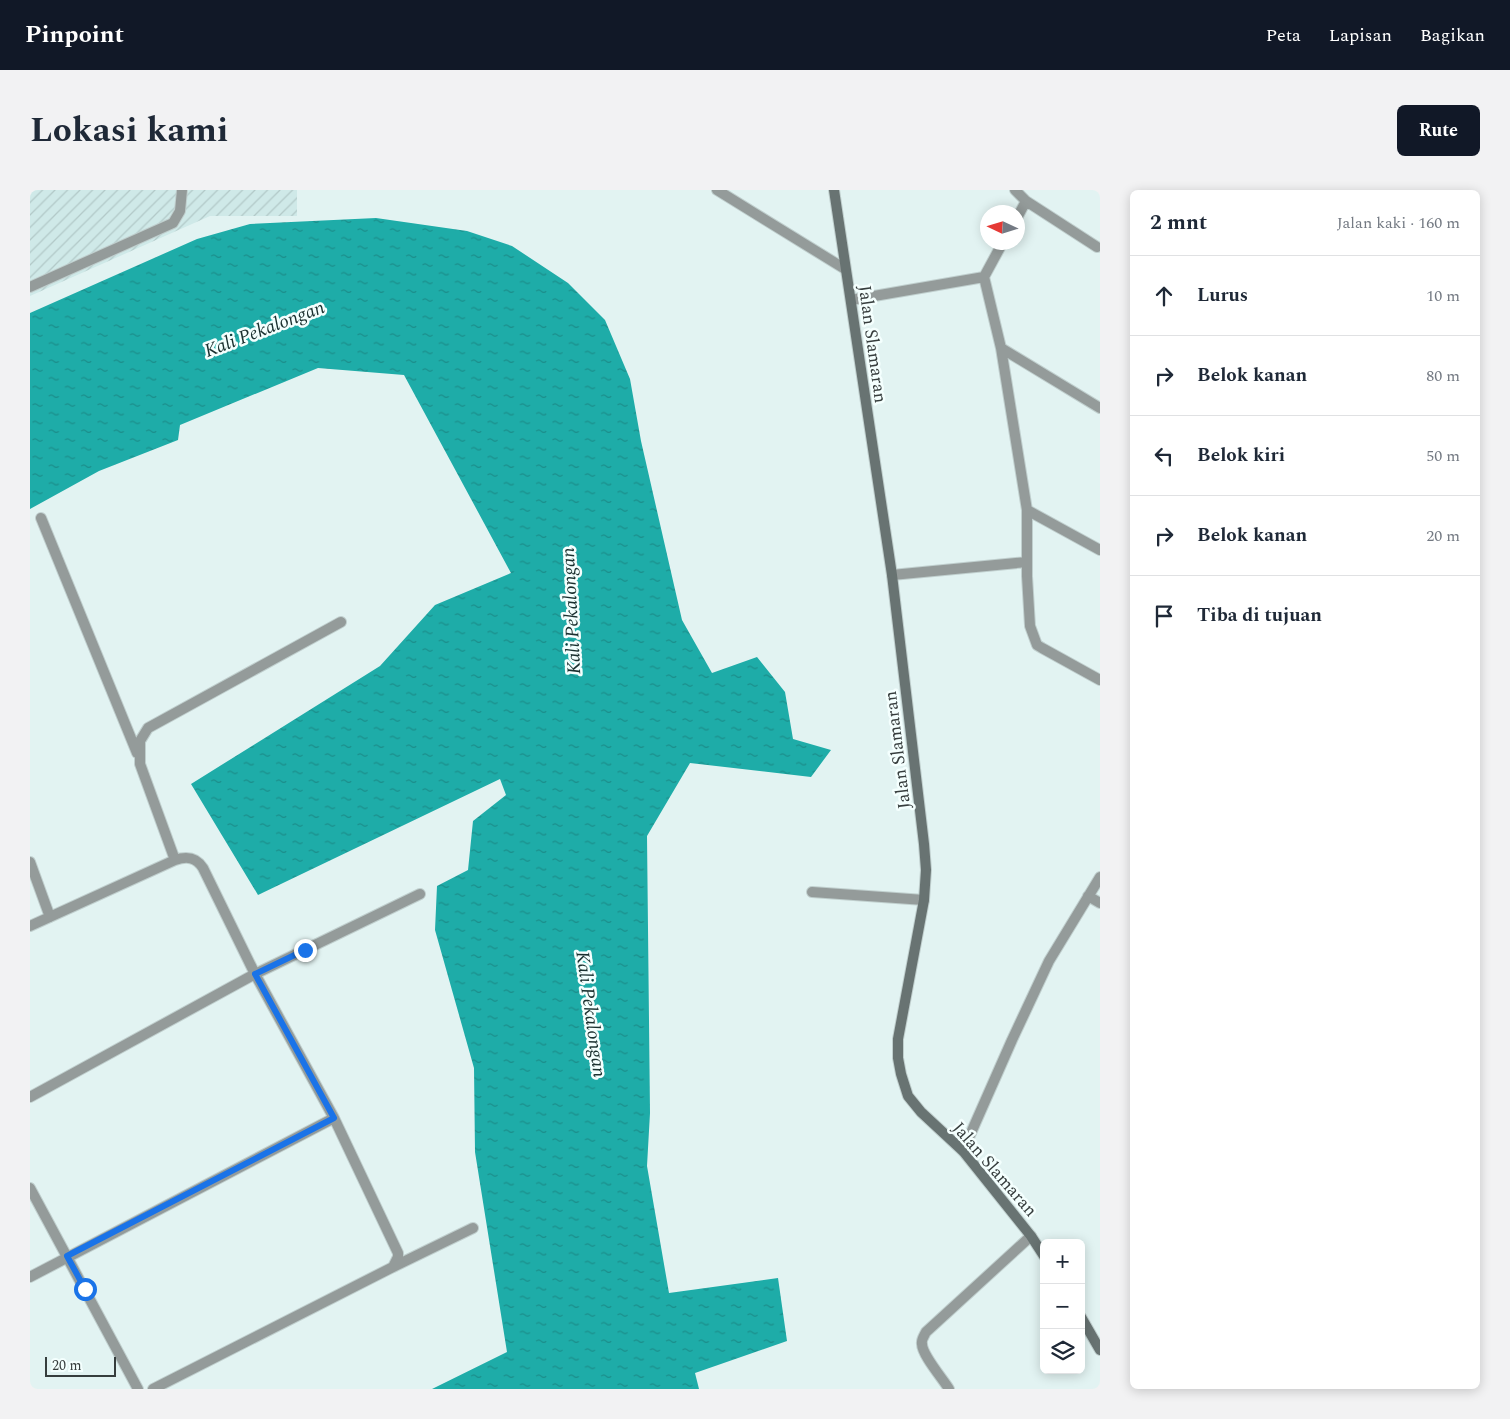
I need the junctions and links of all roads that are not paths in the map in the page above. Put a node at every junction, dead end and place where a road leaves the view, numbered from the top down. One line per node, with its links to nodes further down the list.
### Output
1 (182, 190): 11 (street)
2 (717, 190): 9 (street)
3 (834, 190): 9 (street, Jalan Slamaran)
4 (1015, 190): 5 (street)
5 (1026, 201): 6 (street); 7 (street)
6 (1024, 205)
7 (1097, 247)
8 (999, 250): 10 (street)
9 (846, 269): 12 (street, Jalan Slamaran)
10 (984, 277): 12 (street); 13 (street)
11 (30, 287)
12 (850, 300): 19 (street, Jalan Slamaran)
13 (1001, 348): 14 (street); 15 (street)
14 (1100, 408)
15 (1027, 510): 17 (street); 18 (street)
16 (41, 518): 22 (street)
17 (1100, 550)
18 (1026, 562): 19 (street); 21 (street)
19 (892, 575): 29 (street, Jalan Slamaran)
20 (340, 622): 22 (street)
21 (1100, 680)
22 (139, 756): 23 (street)
23 (175, 860): 31 (street); 33 (street)
24 (30, 862): 31 (street)
25 (1100, 877): 28 (street)
26 (812, 892): 29 (street)
27 (420, 894): 33 (street)
28 (1088, 896): 30 (street); 36 (street)
29 (924, 900): 36 (street, Jalan Slamaran)
30 (1100, 903)
31 (50, 917): 32 (street)
32 (30, 926)
33 (255, 974): 34 (street); 35 (street)
34 (30, 1097)
35 (334, 1118): 41 (street); 42 (street)
36 (963, 1151): 39 (street, Jalan Slamaran)
37 (30, 1188): 41 (street)
38 (473, 1228): 42 (street)
39 (1031, 1236): 40 (street, Jalan Slamaran); 48 (street)
40 (1040, 1250)
41 (67, 1256): 43 (street); 46 (street)
42 (393, 1267): 47 (street)
43 (30, 1277)
44 (1085, 1324): 45 (street)
45 (1100, 1350)
46 (138, 1389)
47 (153, 1389)
48 (950, 1389)

